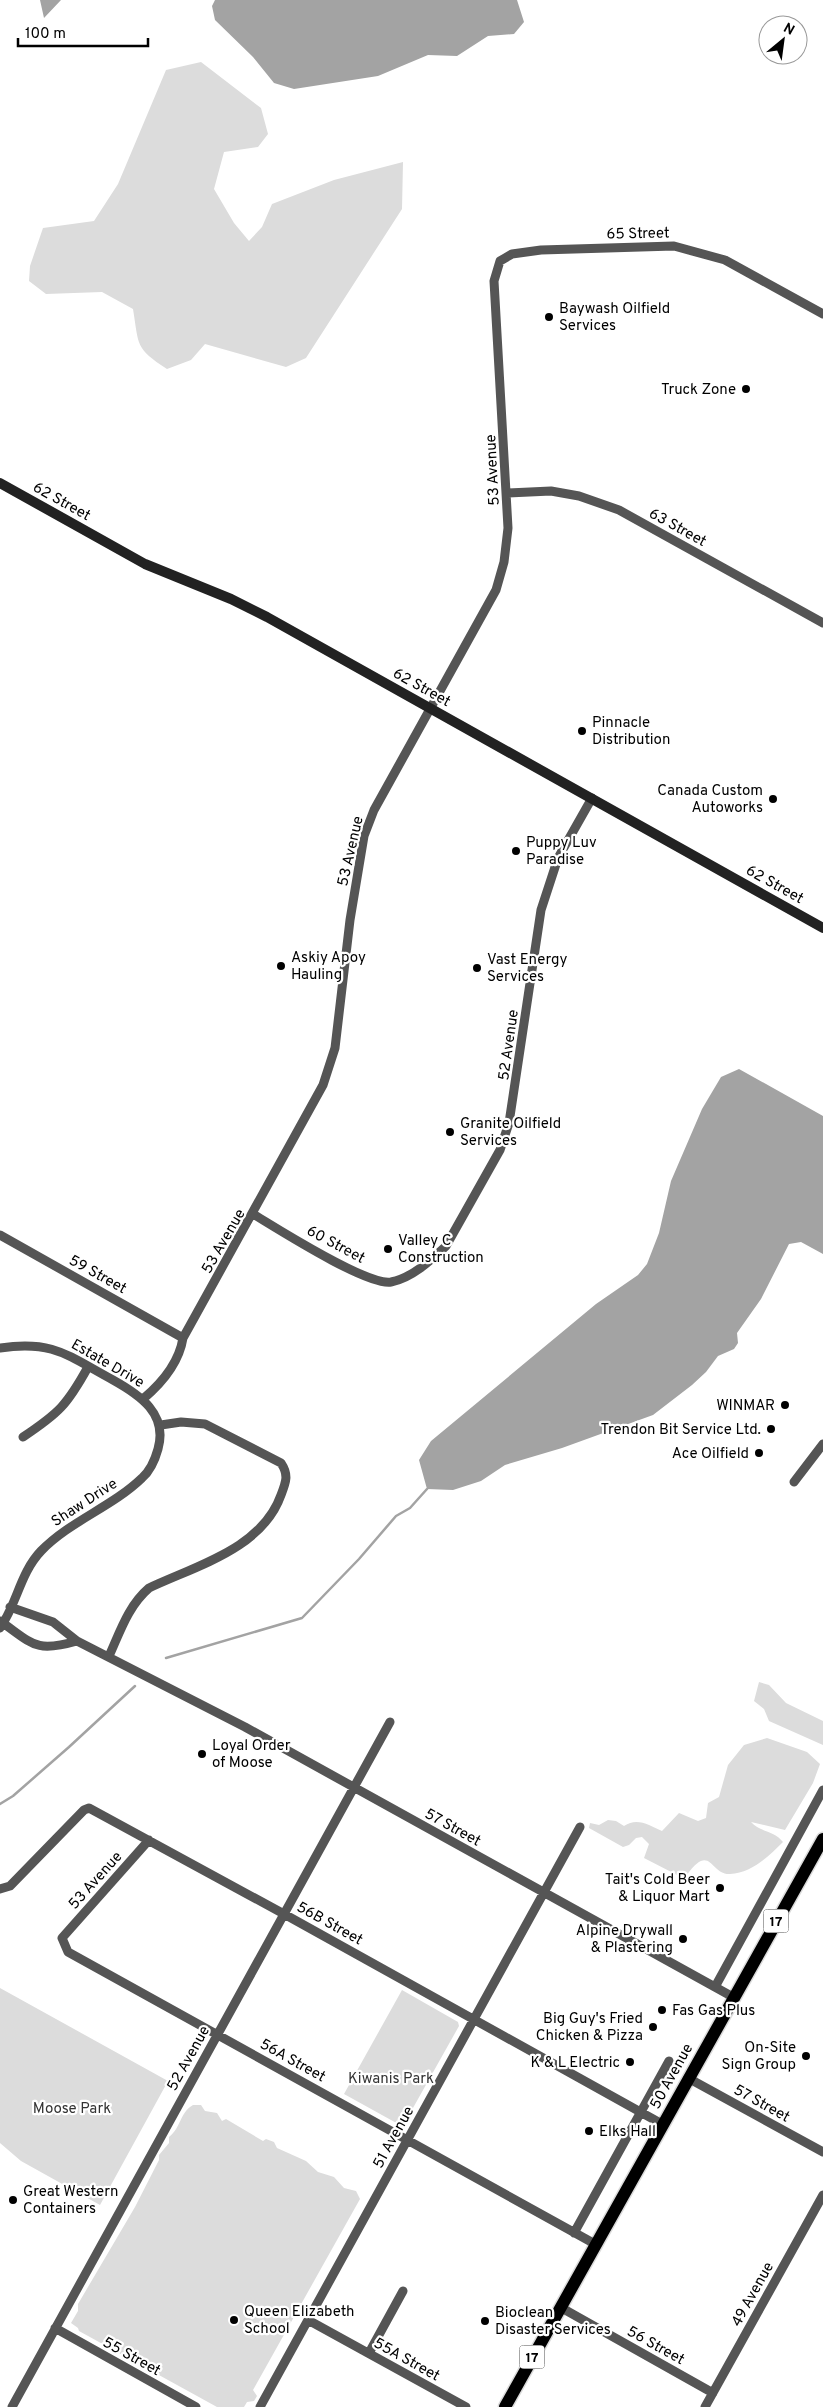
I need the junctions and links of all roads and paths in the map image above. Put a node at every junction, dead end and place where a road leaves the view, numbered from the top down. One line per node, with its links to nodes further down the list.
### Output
1 (500, 261): 2 (street, 65 Street); 4 (street, 53 Avenue)
2 (823, 314)
3 (0, 483): 6 (main road, 62 Street)
4 (508, 493): 5 (street, 63 Street); 6 (street, 53 Avenue)
5 (823, 623)
6 (429, 708): 7 (main road, 62 Street); 9 (street, 53 Avenue)
7 (592, 798): 8 (main road, 62 Street); 11 (street, 52 Avenue)
8 (823, 928)
9 (253, 1214): 11 (street, 60 Street); 12 (street, 53 Avenue)
10 (0, 1235): 12 (street, 59 Street)
11 (410, 1274)
12 (183, 1338): 15 (street, 53 Avenue)
13 (0, 1348): 14 (street, Estate Drive)
14 (88, 1366): 15 (street, Estate Drive); 17 (street)
15 (143, 1399): 16 (street)
16 (161, 1425): 20 (street, Shaw Drive); 23 (street)
17 (23, 1437)
18 (823, 1444): 19 (street)
19 (794, 1482)
20 (10, 1607): 21 (street, Shaw Drive); 22 (street, 57 Street)
21 (1, 1624): 22 (street)
22 (77, 1640): 23 (street, 57 Street)
23 (109, 1656): 25 (street, 57 Street)
24 (390, 1722): 25 (street, 52 Avenue)
25 (354, 1787): 31 (street, 57 Street); 32 (street, 52 Avenue)
26 (823, 1790): 34 (street)
27 (580, 1827): 31 (street, 51 Avenue)
28 (149, 1840): 30 (street, 56B Street); 32 (street, 56B Street); 33 (street, 53 Avenue)
29 (823, 1840): 35 (main road, 50 Avenue / 17)
30 (0, 1889)
31 (544, 1893): 34 (street, 57 Street); 36 (street, 51 Avenue)
32 (284, 1914): 36 (street, 56B Street); 37 (street, 52 Avenue)
33 (62, 1938): 37 (street, 56A Street)
34 (715, 1987): 35 (street, 57 Street)
35 (733, 1997): 39 (main road, 50 Avenue / 17)
36 (474, 2019): 40 (street, 56B Street); 42 (street, 51 Avenue)
37 (217, 2034): 42 (street, 56A Street); 50 (street, 52 Avenue)
38 (669, 2061): 40 (street)
39 (688, 2078): 41 (main road, 50 Avenue / 17); 43 (street, 57 Street)
40 (641, 2112): 41 (street, 56B Street); 45 (street)
41 (662, 2124): 46 (main road, 50 Avenue / 17)
42 (407, 2140): 45 (street, 56A Street); 49 (street, 51 Avenue)
43 (823, 2152)
44 (823, 2195): 52 (street, 49 Avenue)
45 (574, 2233): 46 (street, 56A Street)
46 (595, 2244): 48 (main road, 50 Avenue / 17)
47 (403, 2292): 51 (street)
48 (560, 2307): 52 (street, 56 Street); 57 (main road, 50 Avenue / 17)
49 (308, 2320): 51 (street, 55A Street); 55 (street, 51 Avenue)
50 (55, 2328): 53 (street, 52 Avenue); 54 (street, 55 Street)
51 (369, 2353): 56 (street, 55A Street)
52 (713, 2393): 58 (street, 49 Avenue)
53 (12, 2407)
54 (196, 2407)
55 (260, 2407)
56 (466, 2407)
57 (505, 2407)
58 (705, 2407)

